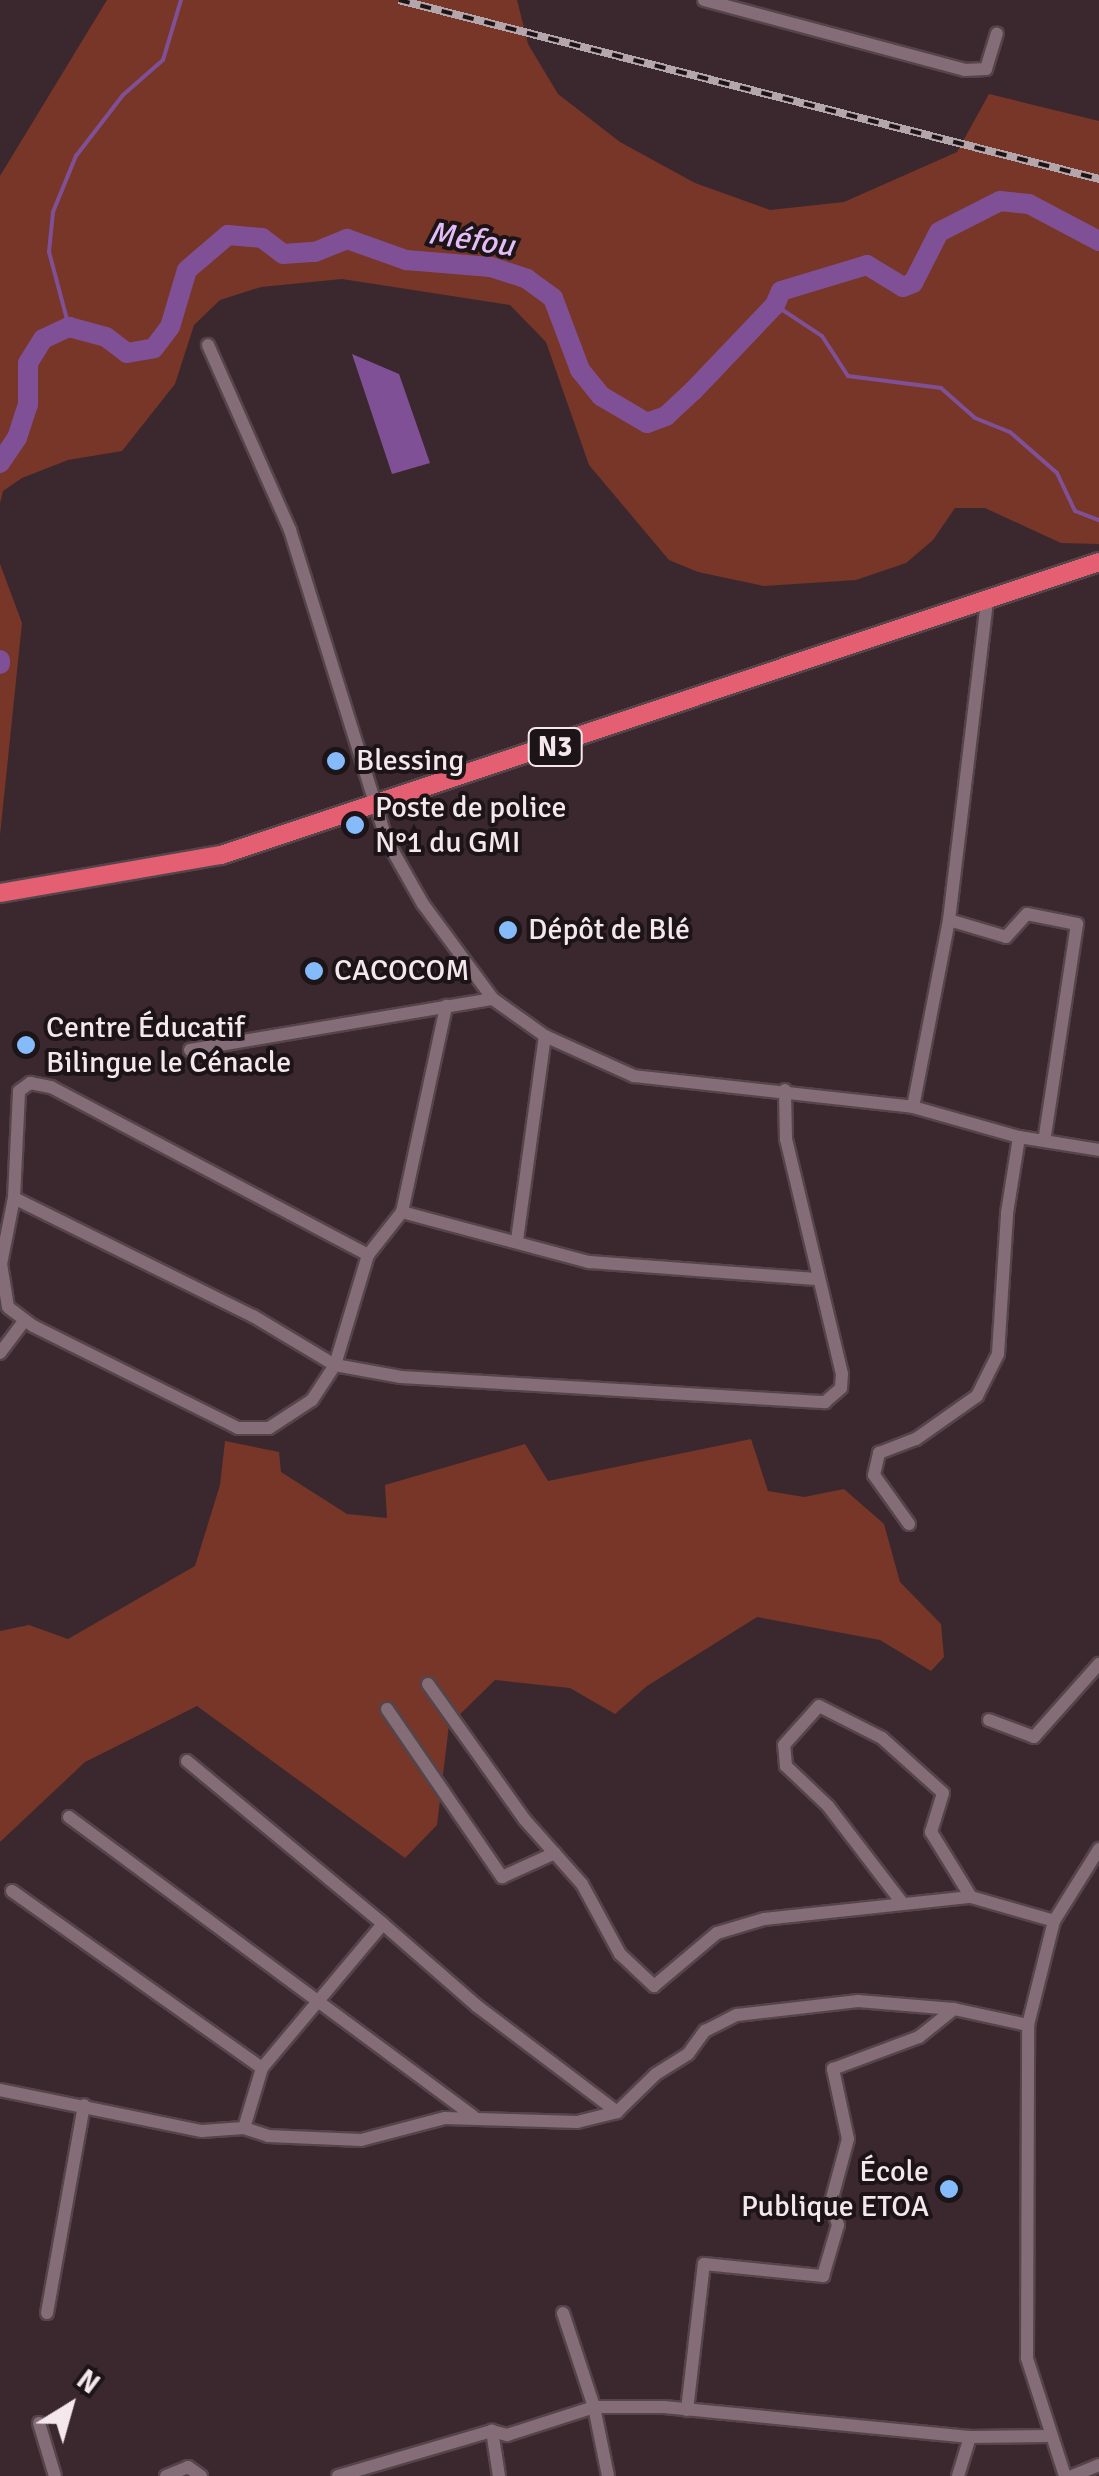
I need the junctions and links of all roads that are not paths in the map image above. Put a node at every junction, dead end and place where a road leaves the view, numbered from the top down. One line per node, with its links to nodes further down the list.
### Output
1 (704, 0): 2 (street)
2 (997, 34)
3 (208, 345): 6 (street)
4 (1099, 562): 5 (highway, N3)
5 (987, 602): 6 (highway, N3); 8 (street)
6 (372, 806): 7 (highway, N3); 9 (street)
7 (0, 893)
8 (949, 920): 14 (street); 16 (street)
9 (493, 998): 10 (street); 11 (street)
10 (446, 1006): 12 (street); 19 (street)
11 (545, 1036): 13 (street); 20 (street)
12 (190, 1050)
13 (785, 1090): 14 (street); 22 (street)
14 (912, 1107): 15 (street)
15 (1019, 1138): 16 (street); 27 (street)
16 (1044, 1141): 17 (street)
17 (1099, 1150)
18 (14, 1198): 21 (street); 23 (street); 26 (street)
19 (402, 1212): 20 (street); 21 (street)
20 (517, 1240): 22 (street)
21 (368, 1255): 26 (street)
22 (816, 1279): 26 (street)
23 (1, 1280): 24 (street)
24 (24, 1321): 25 (street); 26 (street)
25 (0, 1353)
26 (335, 1365)
27 (909, 1524)
28 (1099, 1664): 31 (street)
29 (428, 1684): 35 (street)
30 (388, 1709): 35 (street)
31 (989, 1720)
32 (187, 1761): 40 (street)
33 (68, 1817): 41 (street)
34 (1099, 1849): 39 (street)
35 (555, 1852): 38 (street)
36 (12, 1892): 44 (street)
37 (971, 1898): 38 (street); 38 (street); 39 (street)
38 (902, 1904)
39 (1054, 1921): 43 (street)
40 (383, 1924): 41 (street); 47 (street)
41 (318, 2003): 44 (street); 48 (street)
42 (954, 2010): 43 (street); 47 (street); 53 (street)
43 (1028, 2025): 57 (street)
44 (262, 2068): 49 (street)
45 (0, 2090): 46 (street)
46 (84, 2105): 49 (street); 51 (street)
47 (617, 2112): 48 (street)
48 (473, 2116): 49 (street)
49 (244, 2128)
50 (564, 2312): 52 (street)
51 (47, 2313)
52 (594, 2407): 53 (street); 55 (street); 64 (street)
53 (688, 2410): 56 (street)
54 (39, 2423): 59 (street)
55 (492, 2432): 62 (street); 63 (street)
56 (970, 2436): 57 (street); 65 (street)
57 (1048, 2436): 66 (street)
58 (1099, 2465): 67 (street)
59 (55, 2476)
60 (166, 2476): 61 (street)
61 (201, 2476)
62 (338, 2476)
63 (499, 2476)
64 (608, 2476)
65 (958, 2476)
66 (1064, 2476)
67 (1072, 2476)

